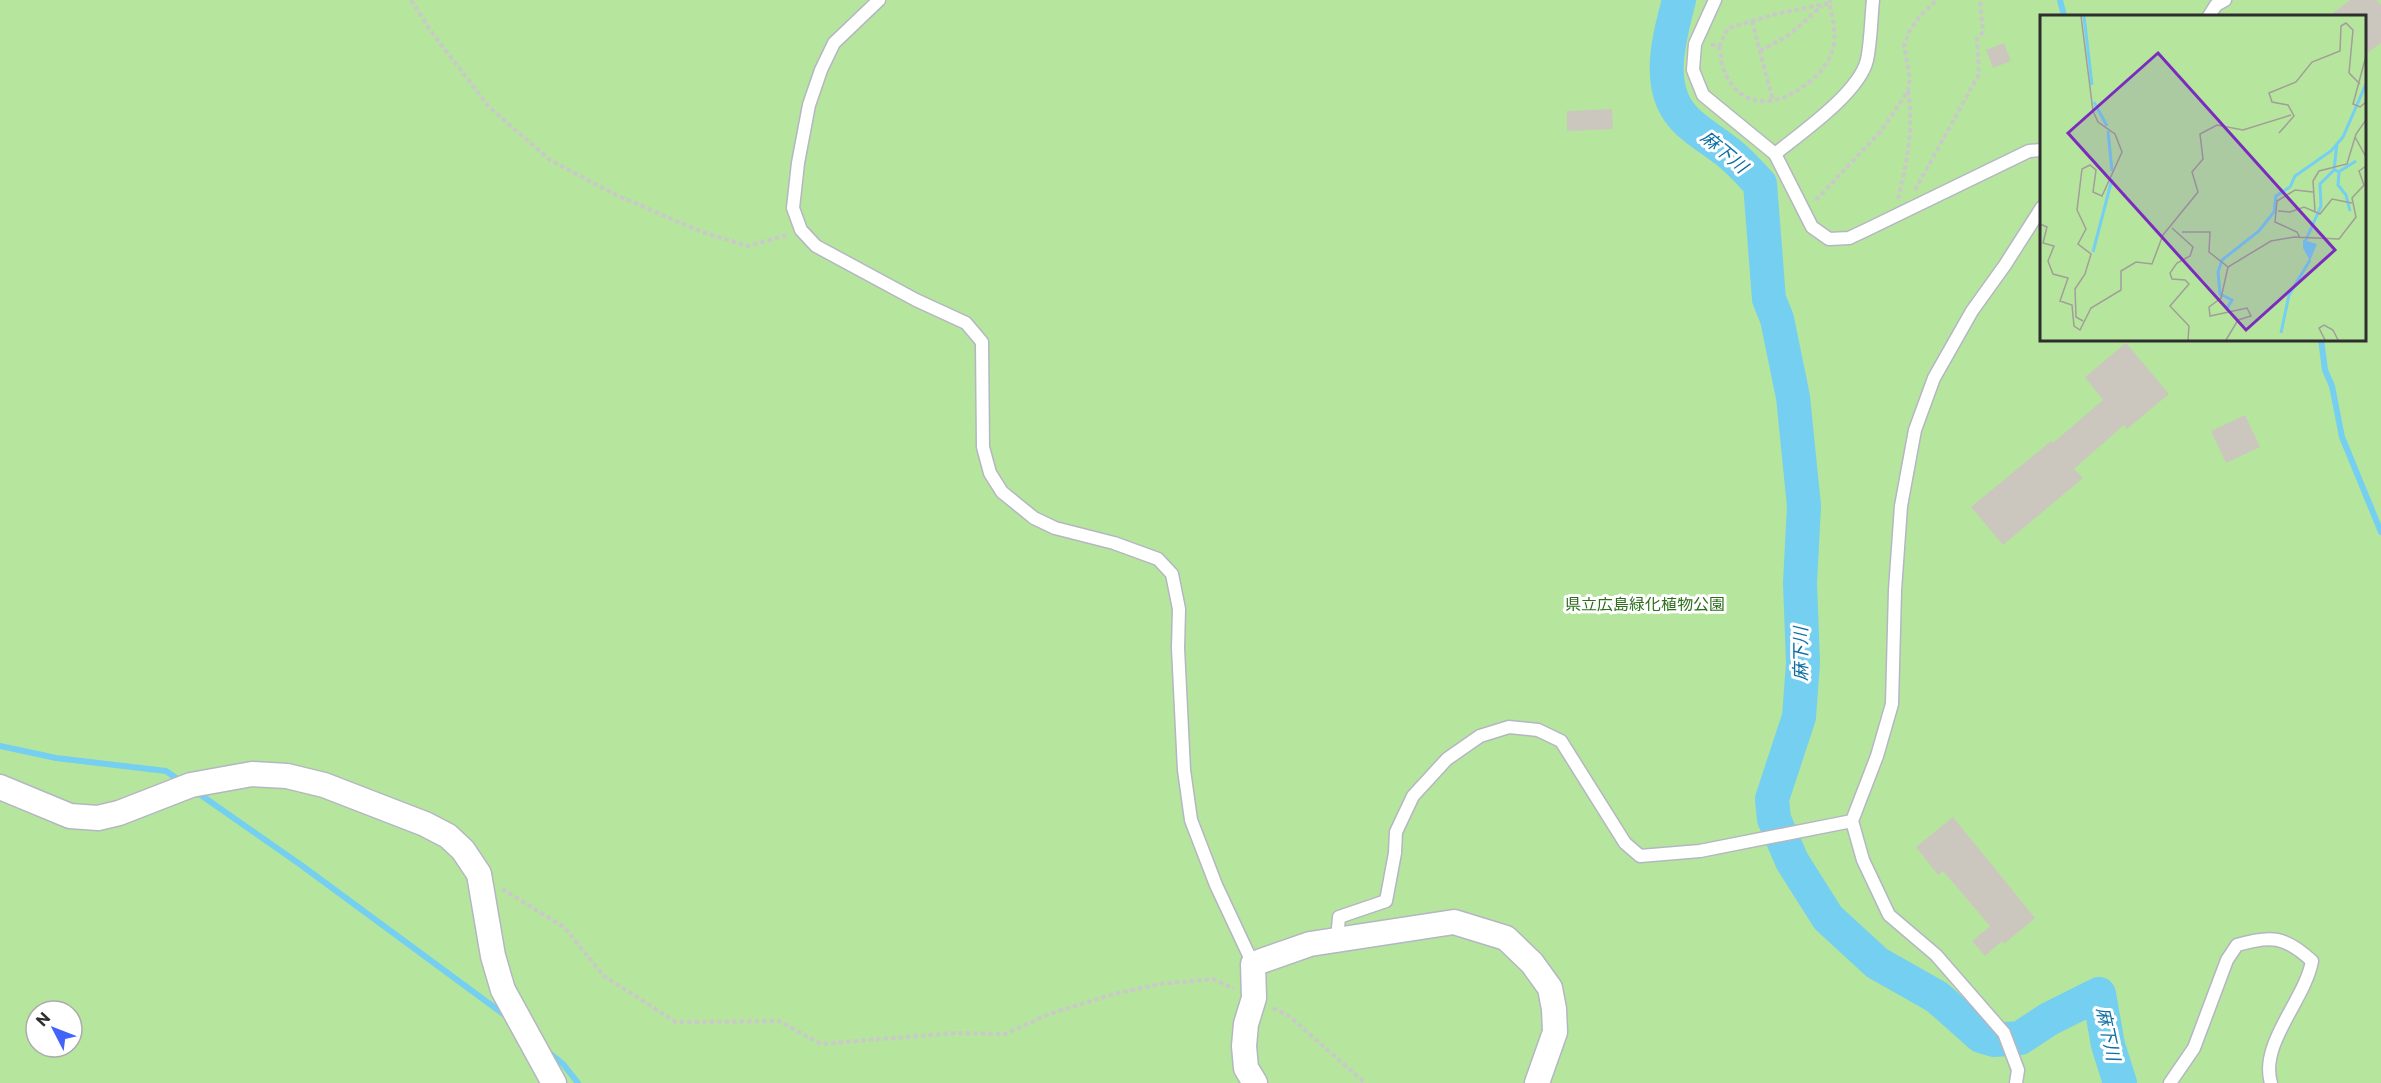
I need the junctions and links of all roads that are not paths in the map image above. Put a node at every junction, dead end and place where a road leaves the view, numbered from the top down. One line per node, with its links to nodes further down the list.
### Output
1 (879, 0): 12 (lane)
2 (1715, 0): 7 (lane)
3 (1873, 0): 7 (lane)
4 (2225, 0): 5 (lane)
5 (2211, 15)
6 (2040, 150): 7 (lane)
7 (1775, 154)
8 (2040, 210): 10 (lane)
9 (0, 788): 13 (street)
10 (1852, 821): 11 (lane); 16 (lane)
11 (1337, 940): 12 (street); 15 (street)
12 (1253, 964): 14 (street)
13 (554, 1083)
14 (1256, 1083)
15 (1537, 1083)
16 (2016, 1083)
17 (2170, 1083): 18 (lane)
18 (2271, 1083)

